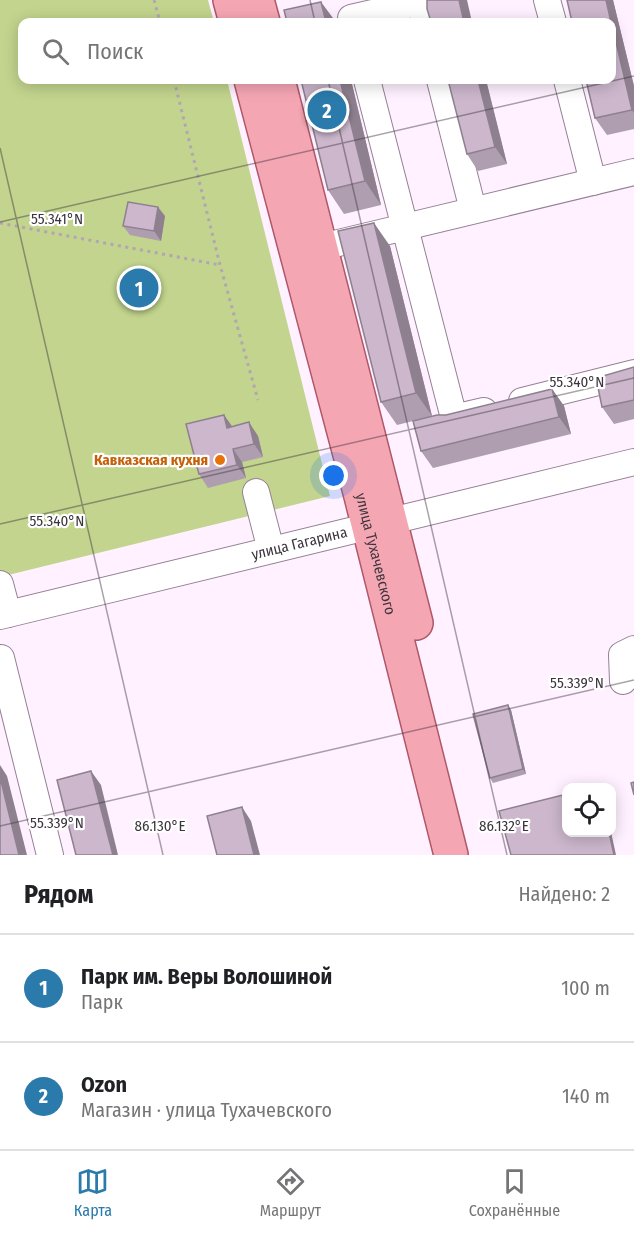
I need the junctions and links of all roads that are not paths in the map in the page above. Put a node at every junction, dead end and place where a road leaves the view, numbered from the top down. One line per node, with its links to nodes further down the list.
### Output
1 (230, 0): 4 (main road)
2 (257, 0): 5 (main road)
3 (547, 0): 8 (street)
4 (235, 18)
5 (262, 18)
6 (351, 18): 7 (street)
7 (424, 18)
8 (552, 18)
9 (252, 84): 18 (main road, улица Тухачевского)
10 (279, 84): 18 (main road, улица Тухачевского)
11 (368, 84): 17 (street)
12 (441, 84): 16 (street)
13 (568, 84): 15 (street)
14 (634, 172): 15 (street)
15 (593, 182): 16 (street)
16 (473, 210): 17 (street)
17 (404, 226): 18 (street); 19 (street)
18 (309, 250): 22 (main road, улица Тухачевского)
19 (634, 373)
20 (634, 462): 22 (street, улица Гагарина)
21 (256, 492): 23 (street)
22 (380, 524): 23 (street, улица Гагарина); 30 (main road, улица Тухачевского); 31 (main road, улица Тухачевского)
23 (272, 550): 25 (street, улица Гагарина)
24 (0, 584): 25 (street)
25 (4, 615)
26 (634, 649): 28 (street)
27 (1, 657): 29 (street)
28 (623, 681)
29 (50, 855)
30 (451, 855)
31 (474, 855)

